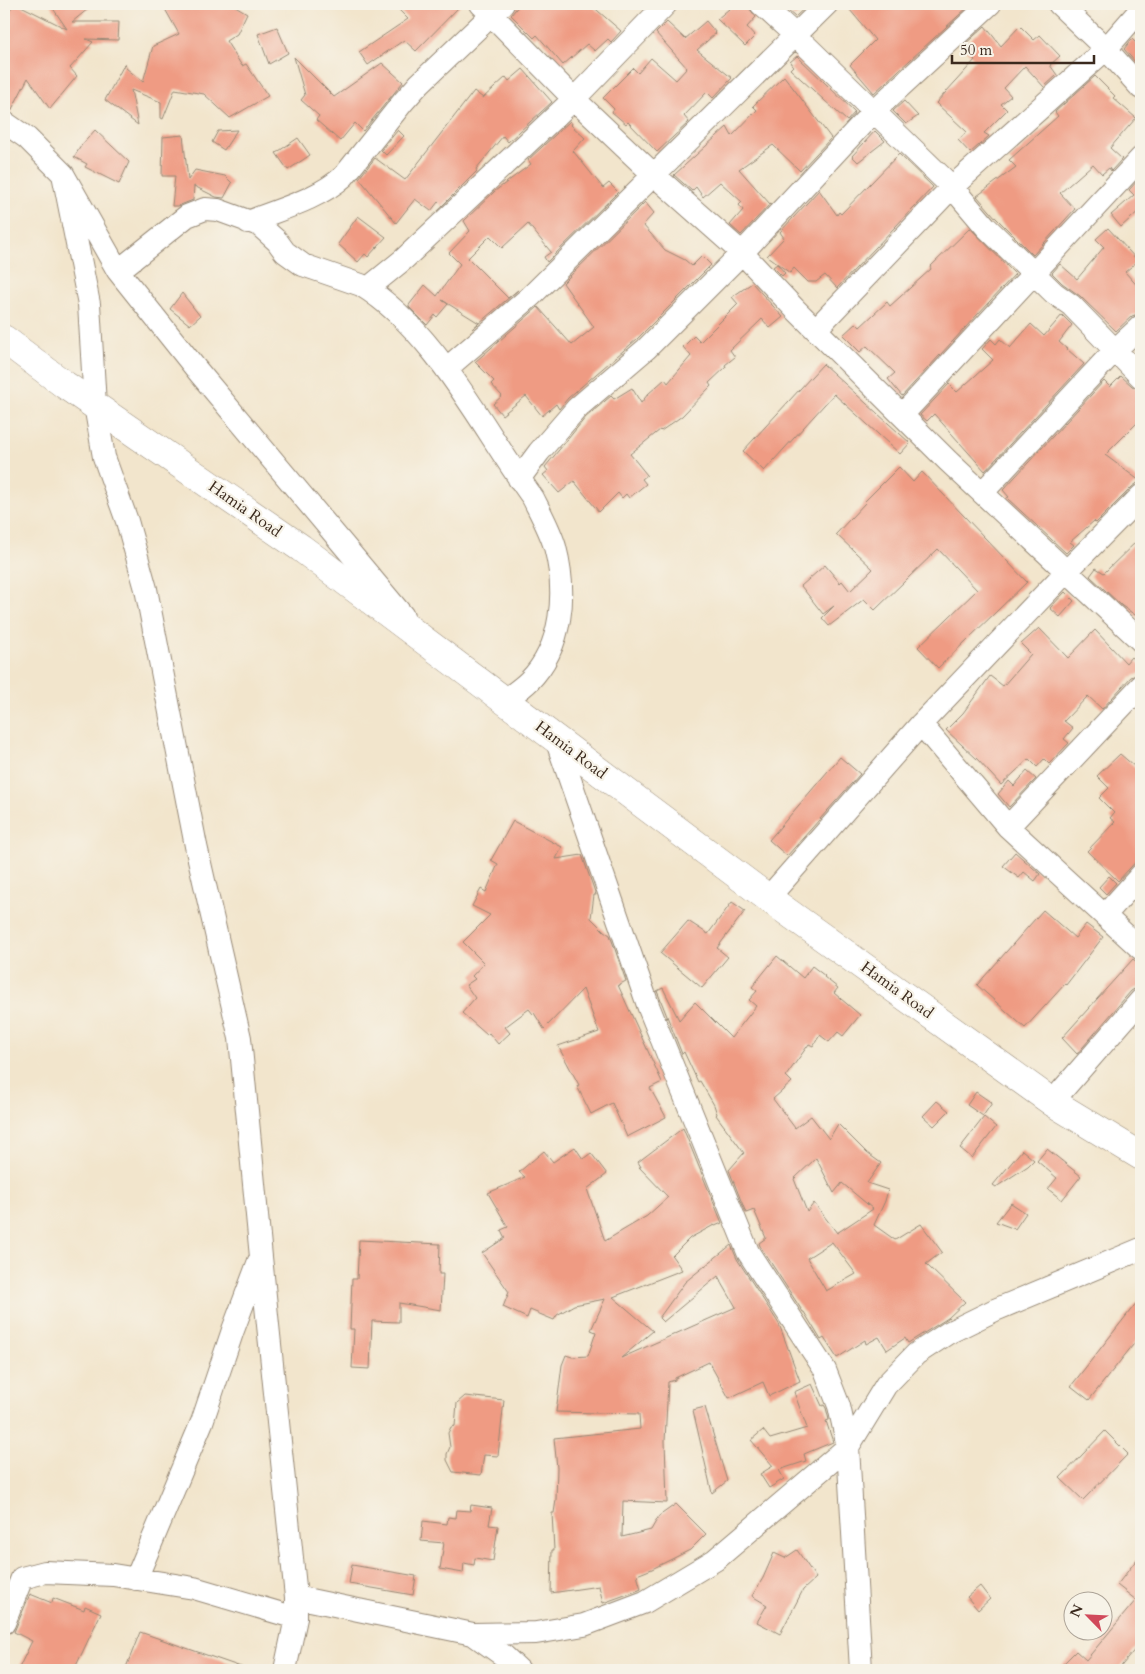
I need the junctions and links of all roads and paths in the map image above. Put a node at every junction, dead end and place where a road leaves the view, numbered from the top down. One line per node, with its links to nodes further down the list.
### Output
1 (666, 4): 11 (street)
2 (761, 4): 8 (street)
3 (827, 4): 8 (street)
4 (990, 4): 12 (street)
5 (1059, 4): 9 (street)
6 (492, 8): 11 (street); 18 (street)
7 (1141, 9): 9 (street)
8 (795, 35): 12 (street); 16 (street)
9 (1106, 49): 10 (street); 17 (street)
10 (1141, 88)
11 (574, 99): 16 (street); 22 (street)
12 (874, 111): 17 (street); 19 (street)
13 (4, 122): 15 (street)
14 (1141, 158): 21 (street)
15 (63, 174): 20 (street); 29 (street)
16 (654, 174): 19 (street); 27 (street)
17 (952, 187): 21 (street); 24 (street)
18 (248, 222): 20 (street); 22 (street)
19 (742, 254): 24 (street); 31 (street)
20 (118, 271): 35 (street)
21 (1035, 274): 26 (street); 30 (street)
22 (367, 289): 27 (street)
23 (1141, 326): 26 (street)
24 (816, 329): 30 (street)
25 (4, 339): 29 (street, Hamia Road)
26 (1115, 350): 28 (street); 32 (street)
27 (446, 368): 31 (street)
28 (1141, 377)
29 (95, 405): 35 (street, Hamia Road); 50 (street)
30 (902, 415): 32 (street)
31 (520, 479): 38 (street)
32 (983, 492): 34 (street)
33 (1141, 496): 34 (street)
34 (1066, 572): 36 (street); 39 (street)
35 (422, 638): 38 (street, Hamia Road)
36 (1141, 641)
37 (1141, 686): 41 (street)
38 (505, 700): 40 (street, Hamia Road)
39 (921, 724): 41 (street); 43 (street)
40 (556, 739): 43 (street, Hamia Road); 51 (street)
41 (1008, 827): 44 (street)
42 (1141, 875): 44 (street)
43 (768, 898): 47 (street, Hamia Road)
44 (1105, 915): 45 (street)
45 (1141, 949)
46 (1141, 1000): 47 (street)
47 (1052, 1102): 48 (street, Hamia Road)
48 (1141, 1156)
49 (1141, 1249): 51 (street)
50 (260, 1257): 52 (street); 53 (street)
51 (848, 1447): 55 (street); 58 (street)
52 (136, 1579): 53 (street); 54 (street)
53 (296, 1608): 55 (street); 56 (street)
54 (4, 1623)
55 (473, 1634): 57 (street)
56 (285, 1670)
57 (519, 1670)
58 (861, 1670)

